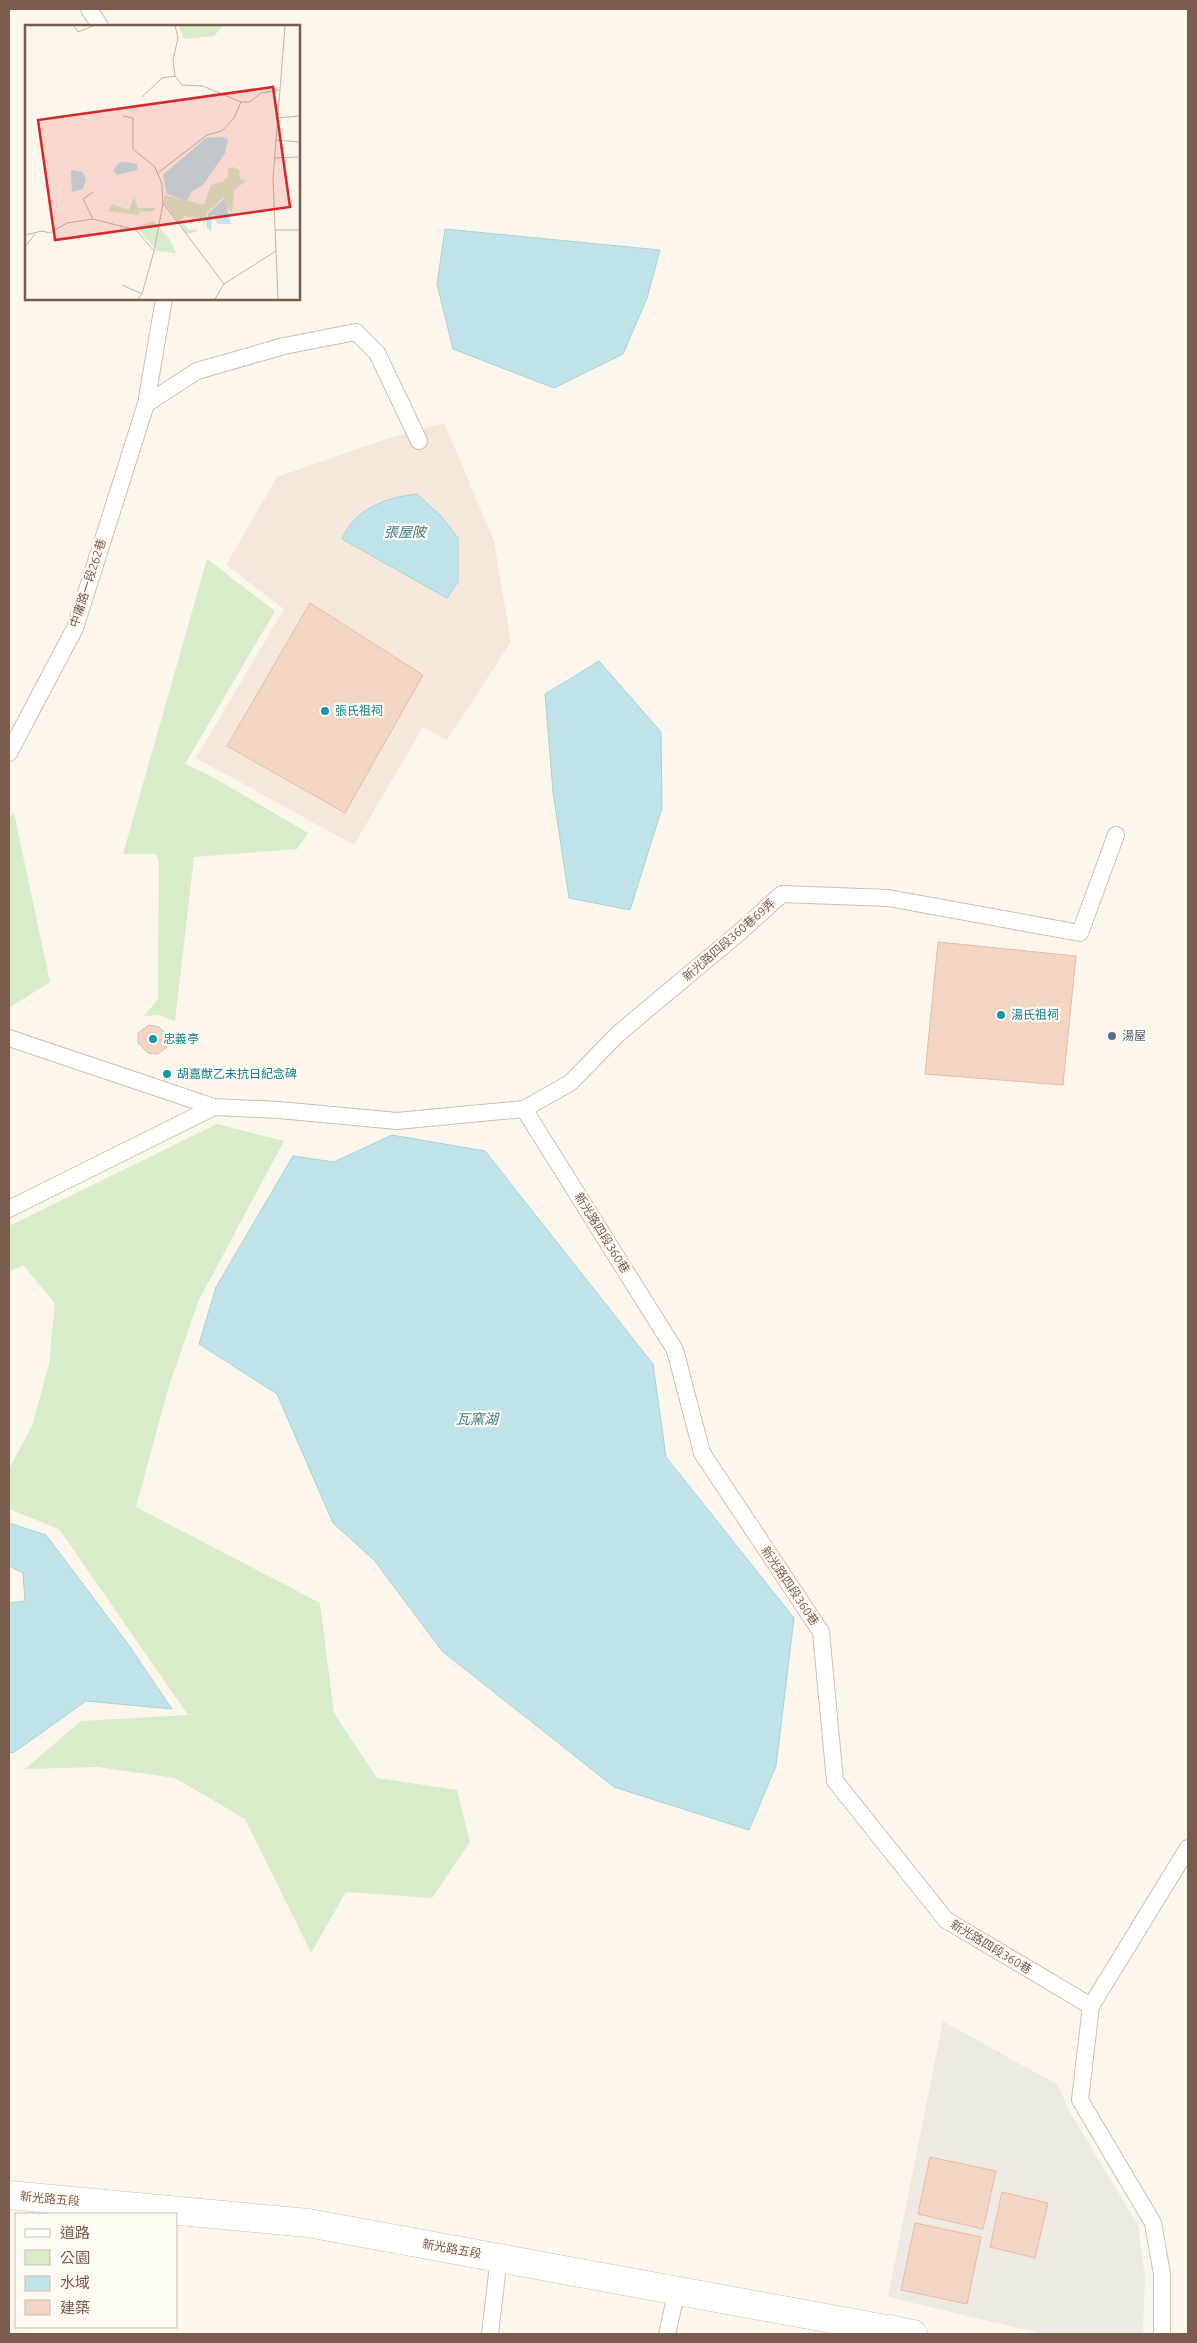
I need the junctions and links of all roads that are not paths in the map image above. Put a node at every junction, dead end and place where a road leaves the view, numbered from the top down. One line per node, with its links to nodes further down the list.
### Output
1 (90, 9): 2 (lane)
2 (99, 25)
3 (164, 300): 4 (lane, 中庸路一段262巷)
4 (146, 404): 5 (lane); 6 (lane, 中庸路一段262巷)
5 (419, 441)
6 (9, 754)
7 (1116, 835): 10 (lane, 新光路四段360巷69弄)
8 (9, 1038): 9 (lane)
9 (214, 1107): 10 (lane); 11 (lane)
10 (524, 1109): 13 (lane, 新光路四段360巷)
11 (9, 1209)
12 (1188, 1848): 13 (lane)
13 (1091, 2006): 20 (lane)
14 (9, 2195): 15 (street, 新光路五段)
15 (499, 2257): 16 (street, 新光路五段); 18 (lane)
16 (677, 2290): 17 (street, 新光路五段); 19 (lane)
17 (898, 2332)
18 (490, 2334)
19 (668, 2334)
20 (1162, 2334)

